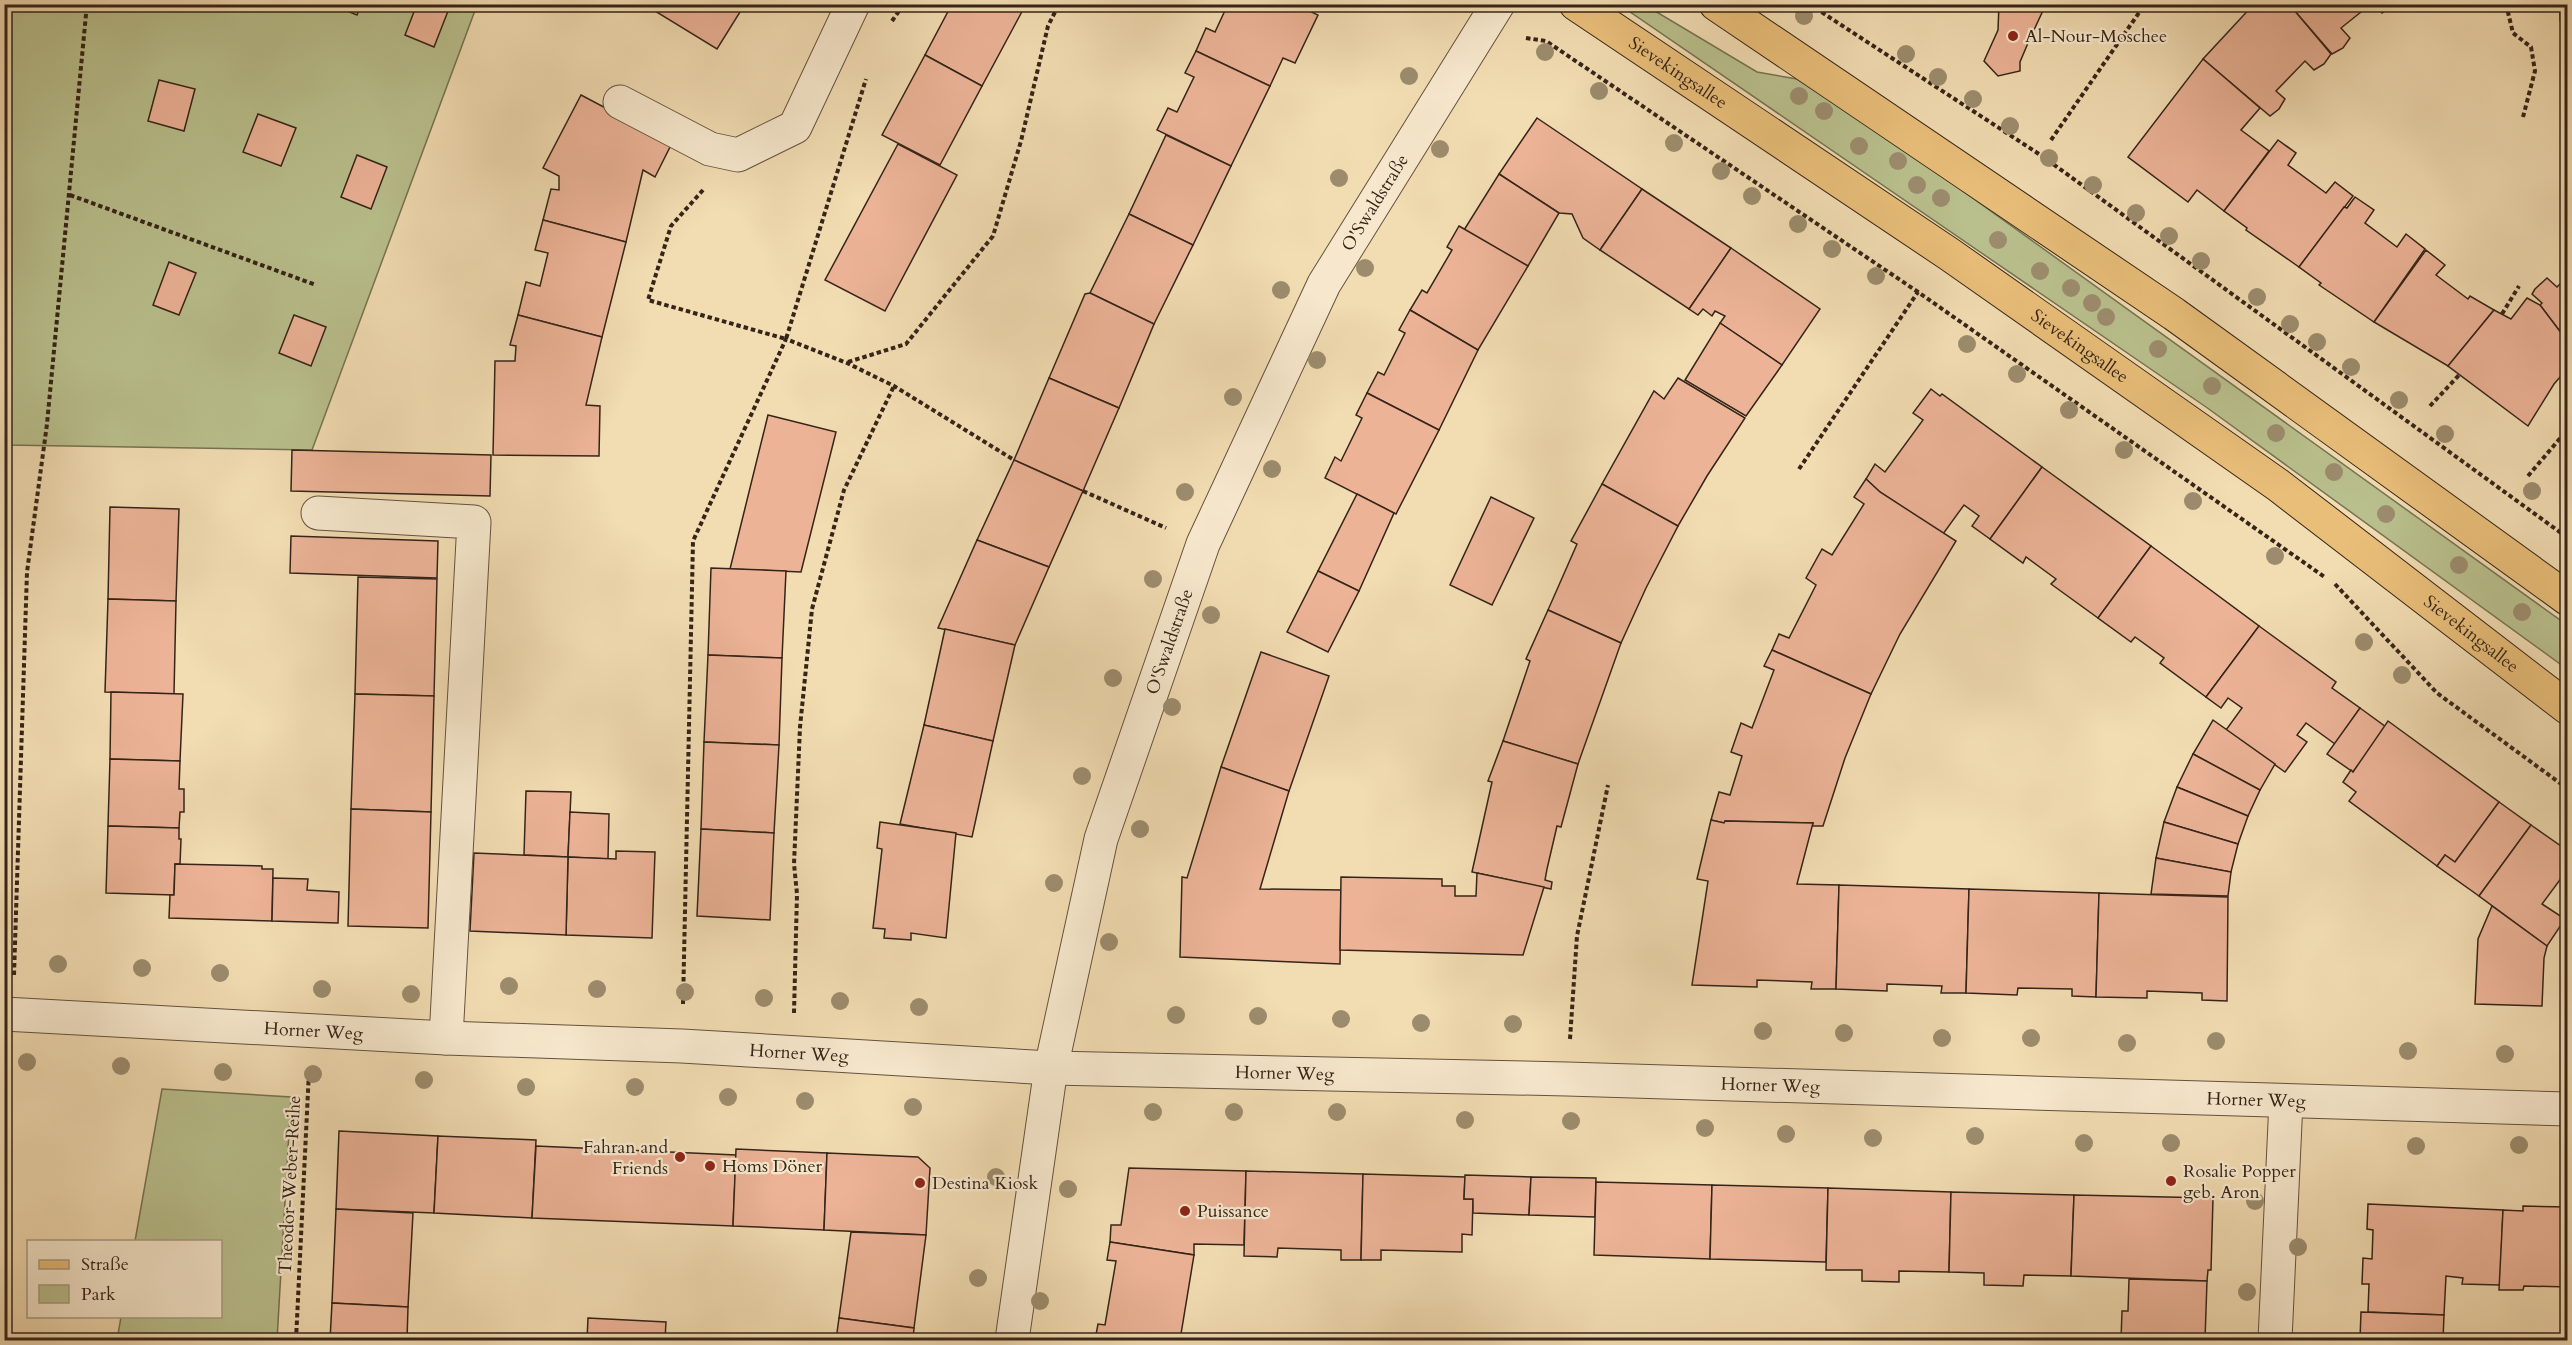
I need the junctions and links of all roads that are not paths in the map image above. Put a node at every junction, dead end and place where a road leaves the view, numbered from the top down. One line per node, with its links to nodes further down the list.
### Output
1 (853, 4): 5 (street)
2 (1498, 4): 11 (street, O'Swaldstraße)
3 (1576, 4): 8 (main road, Sievekingsallee)
4 (1716, 4): 7 (main road)
5 (620, 102)
6 (318, 513): 10 (street)
7 (2568, 599)
8 (2568, 708)
9 (9, 1015): 10 (street, Horner Weg)
10 (446, 1038): 11 (street, Horner Weg)
11 (1051, 1068): 12 (street, Horner Weg); 14 (street, O'Swaldstraße)
12 (2286, 1101): 13 (street, Horner Weg); 15 (street)
13 (2568, 1109)
14 (1012, 1341)
15 (2275, 1341)

